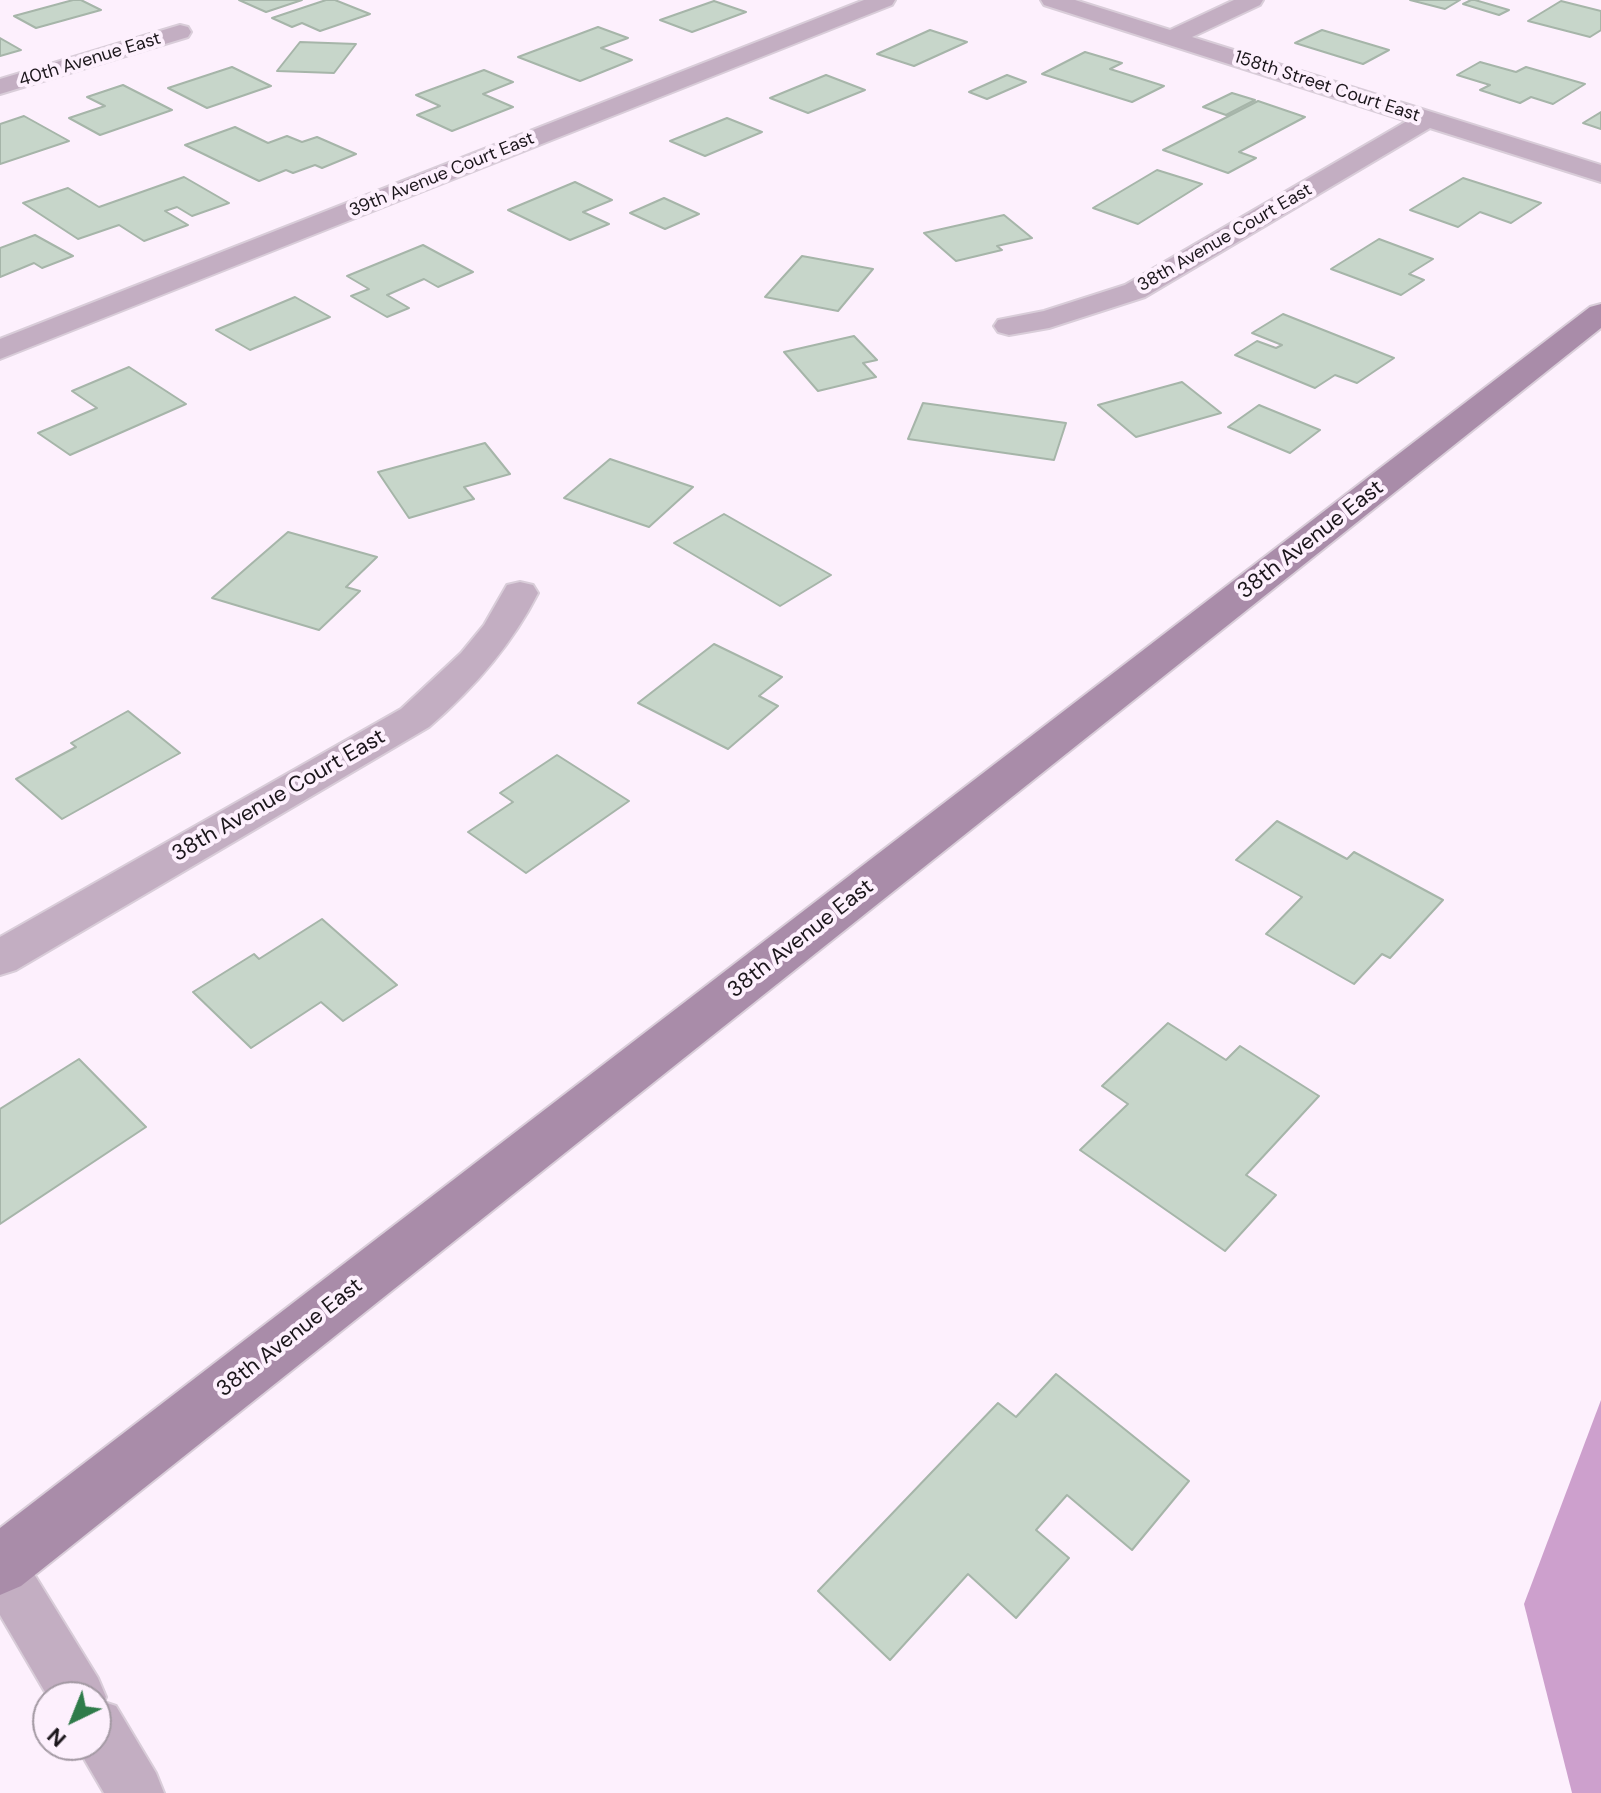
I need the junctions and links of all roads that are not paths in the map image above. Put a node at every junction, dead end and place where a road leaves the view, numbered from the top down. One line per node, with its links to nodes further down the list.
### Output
1 (884, 0): 11 (street, 39th Avenue Court East)
2 (1052, 0): 5 (street, 158th Street Court East)
3 (1252, 0): 5 (street)
4 (180, 32): 6 (street, 40th Avenue East)
5 (1171, 38): 7 (street, 158th Street Court East)
6 (0, 87)
7 (1428, 119): 8 (street, 158th Street Court East); 10 (street, 38th Avenue Court East)
8 (1601, 174)
9 (1601, 313): 14 (street, 38th Avenue East)
10 (1009, 326)
11 (0, 350)
12 (520, 593): 13 (street, 38th Avenue Court East)
13 (0, 958)
14 (0, 1566): 15 (lane)
15 (69, 1681)
16 (112, 1753): 17 (lane)
17 (136, 1793)

